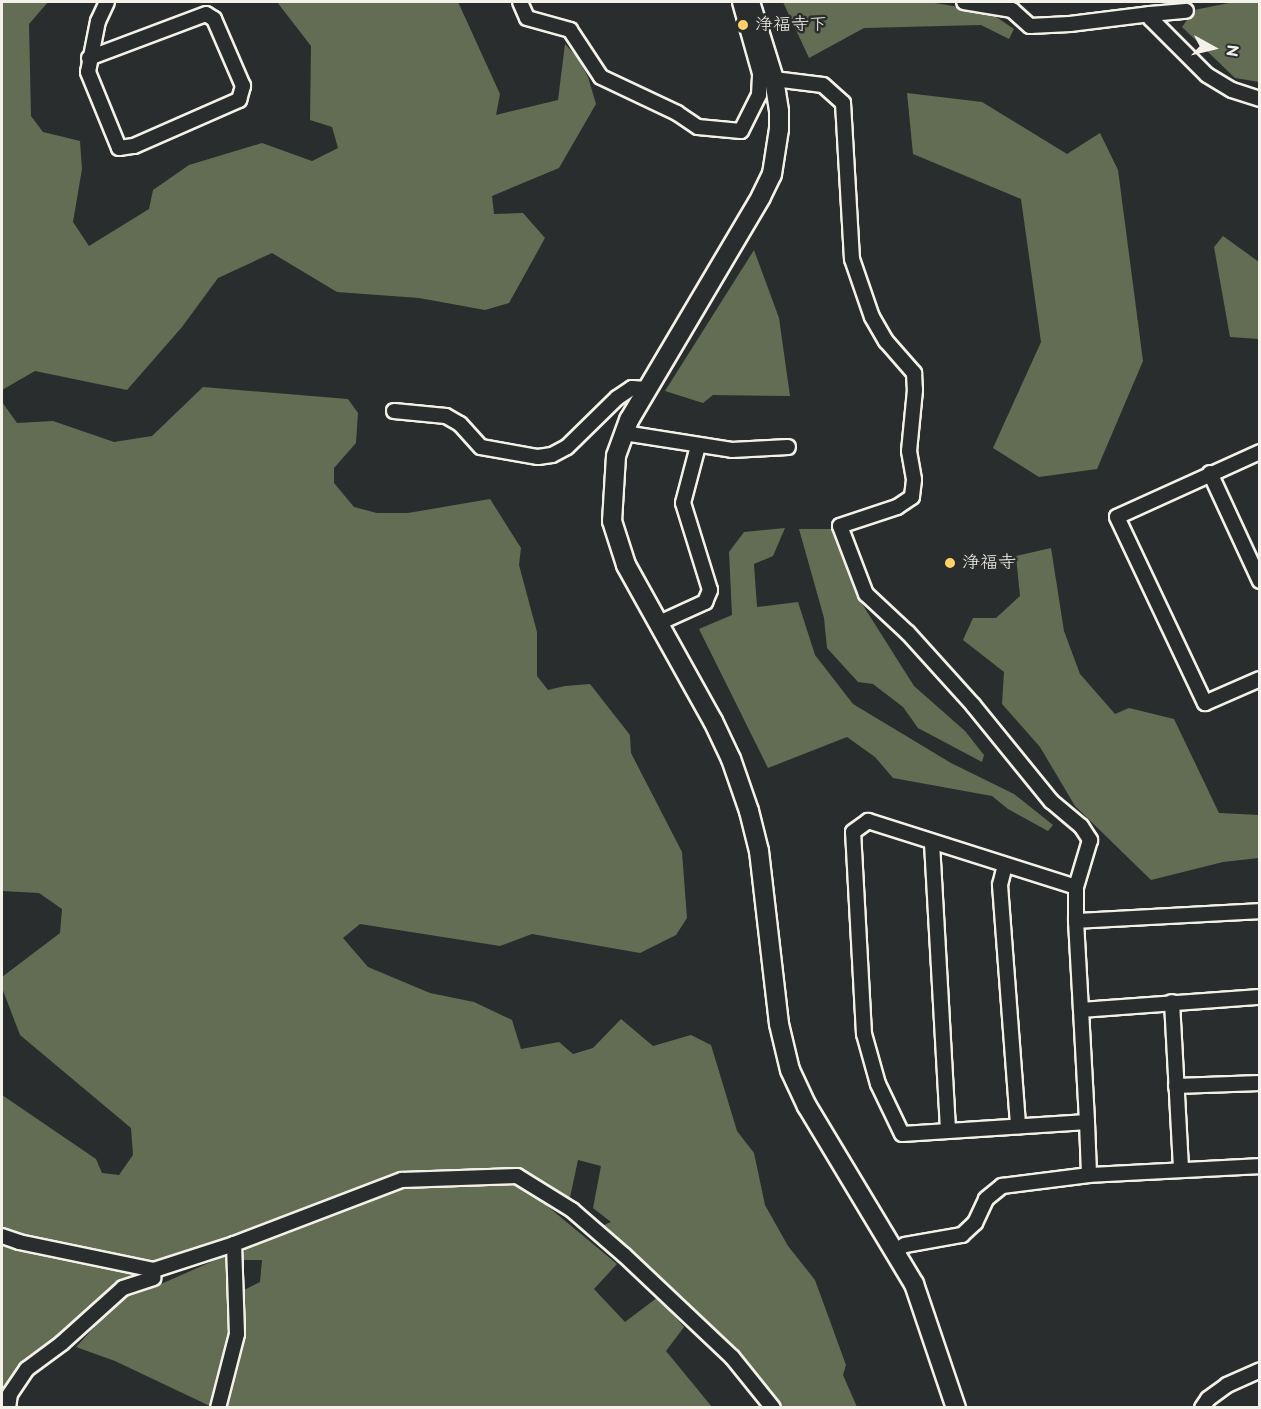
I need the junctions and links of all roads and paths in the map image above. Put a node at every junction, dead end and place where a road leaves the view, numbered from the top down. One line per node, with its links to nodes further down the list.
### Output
1 (107, 2): 9 (street)
2 (520, 2): 10 (street)
3 (740, 2): 10 (street)
4 (750, 2): 10 (street)
5 (964, 2): 8 (street)
6 (206, 8): 9 (street); 9 (street)
7 (1186, 11): 8 (street)
8 (1150, 14): 11 (street)
9 (89, 58)
10 (767, 76): 12 (street); 24 (street)
11 (1260, 99)
12 (646, 389): 13 (street); 14 (street)
13 (393, 411)
14 (624, 433): 15 (street); 20 (street)
15 (698, 446): 16 (street); 20 (street)
16 (788, 447)
17 (1260, 452): 18 (street)
18 (1210, 473): 19 (street); 21 (street)
19 (1260, 581)
20 (658, 623): 40 (street)
21 (1260, 680)
22 (932, 843): 23 (street); 34 (street); 34 (street)
23 (1005, 865): 24 (street); 33 (street)
24 (1076, 887): 26 (street)
25 (1260, 911): 26 (street)
26 (1076, 921): 29 (street)
27 (1260, 997): 28 (street)
28 (1172, 1002): 29 (street); 31 (street)
29 (1081, 1011): 32 (street)
30 (1260, 1083): 31 (street)
31 (1176, 1086): 36 (street)
32 (1087, 1122): 33 (street); 37 (street)
33 (1017, 1126): 34 (street)
34 (948, 1131)
35 (1260, 1166): 36 (street)
36 (1181, 1170): 37 (street)
37 (1089, 1175): 40 (street)
38 (2, 1236): 41 (street)
39 (234, 1244): 41 (street); 44 (street); 45 (street)
40 (896, 1250): 46 (street)
41 (154, 1270): 43 (street)
42 (1260, 1370): 47 (street)
43 (8, 1407)
44 (219, 1407)
45 (773, 1407)
46 (956, 1407)
47 (1202, 1407)

